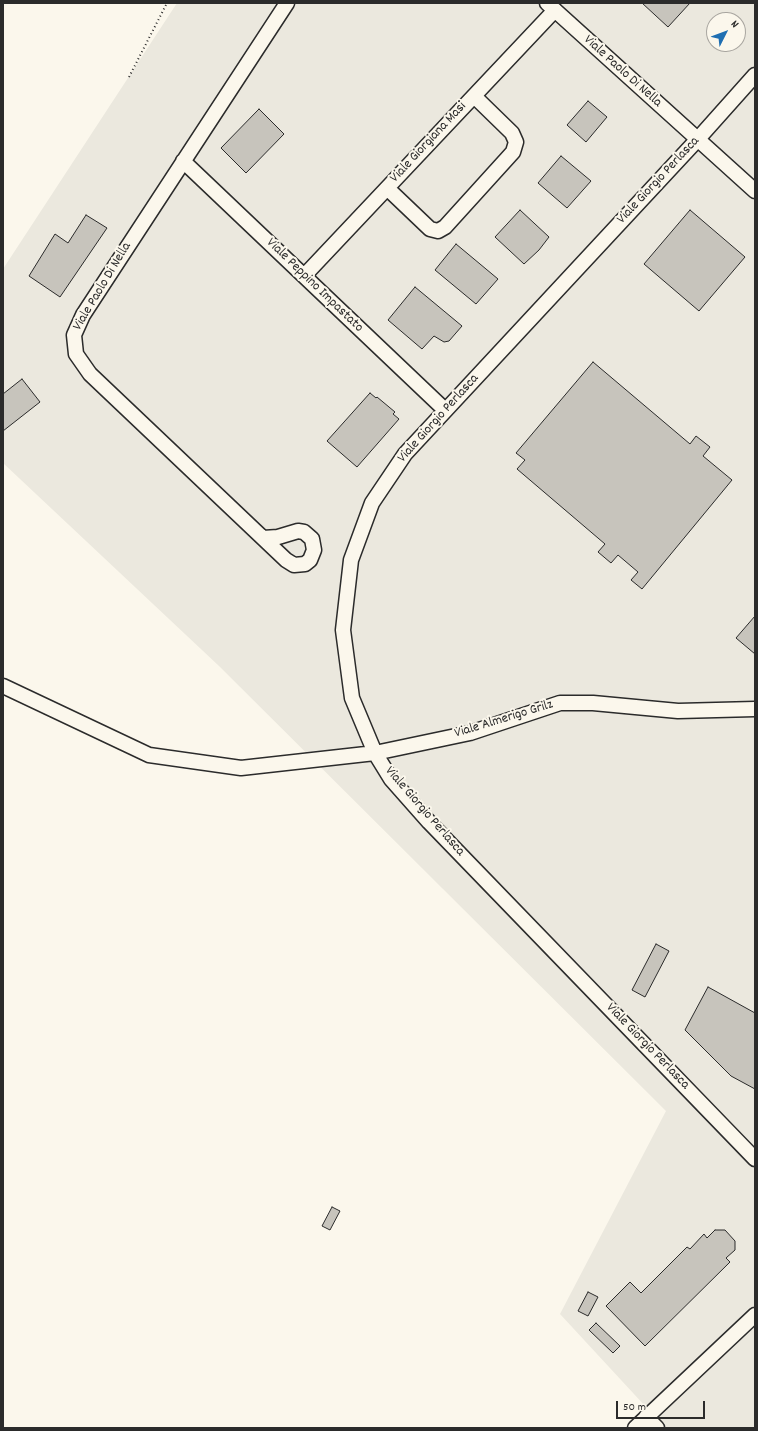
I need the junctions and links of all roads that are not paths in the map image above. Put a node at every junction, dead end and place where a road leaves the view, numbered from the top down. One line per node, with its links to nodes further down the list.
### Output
1 (287, 3): 6 (street, Viale Paolo Di Nella)
2 (551, 6): 4 (street, Viale Giorgiana Masi); 5 (street, Viale Paolo Di Nella)
3 (755, 75): 5 (street, Viale Giorgio Perlasca)
4 (474, 96): 7 (street, Viale Giorgiana Masi); 7 (street)
5 (697, 140): 8 (street, Viale Paolo Di Nella); 10 (street, Viale Giorgio Perlasca)
6 (183, 161): 9 (street, Viale Peppino Impastato); 11 (street, Viale Paolo Di Nella)
7 (387, 188): 9 (street, Viale Giorgiana Masi)
8 (755, 191)
9 (304, 276): 10 (street, Viale Peppino Impastato)
10 (445, 410): 14 (street, Viale Giorgio Perlasca)
11 (263, 538)
12 (3, 686): 14 (street, Viale Almerigo Grilz)
13 (755, 709): 14 (street, Viale Almerigo Grilz)
14 (375, 753): 15 (street, Viale Giorgio Perlasca)
15 (755, 1159)
16 (755, 1315): 17 (street)
17 (646, 1417): 18 (street); 19 (street)
18 (635, 1428)
19 (657, 1428)

